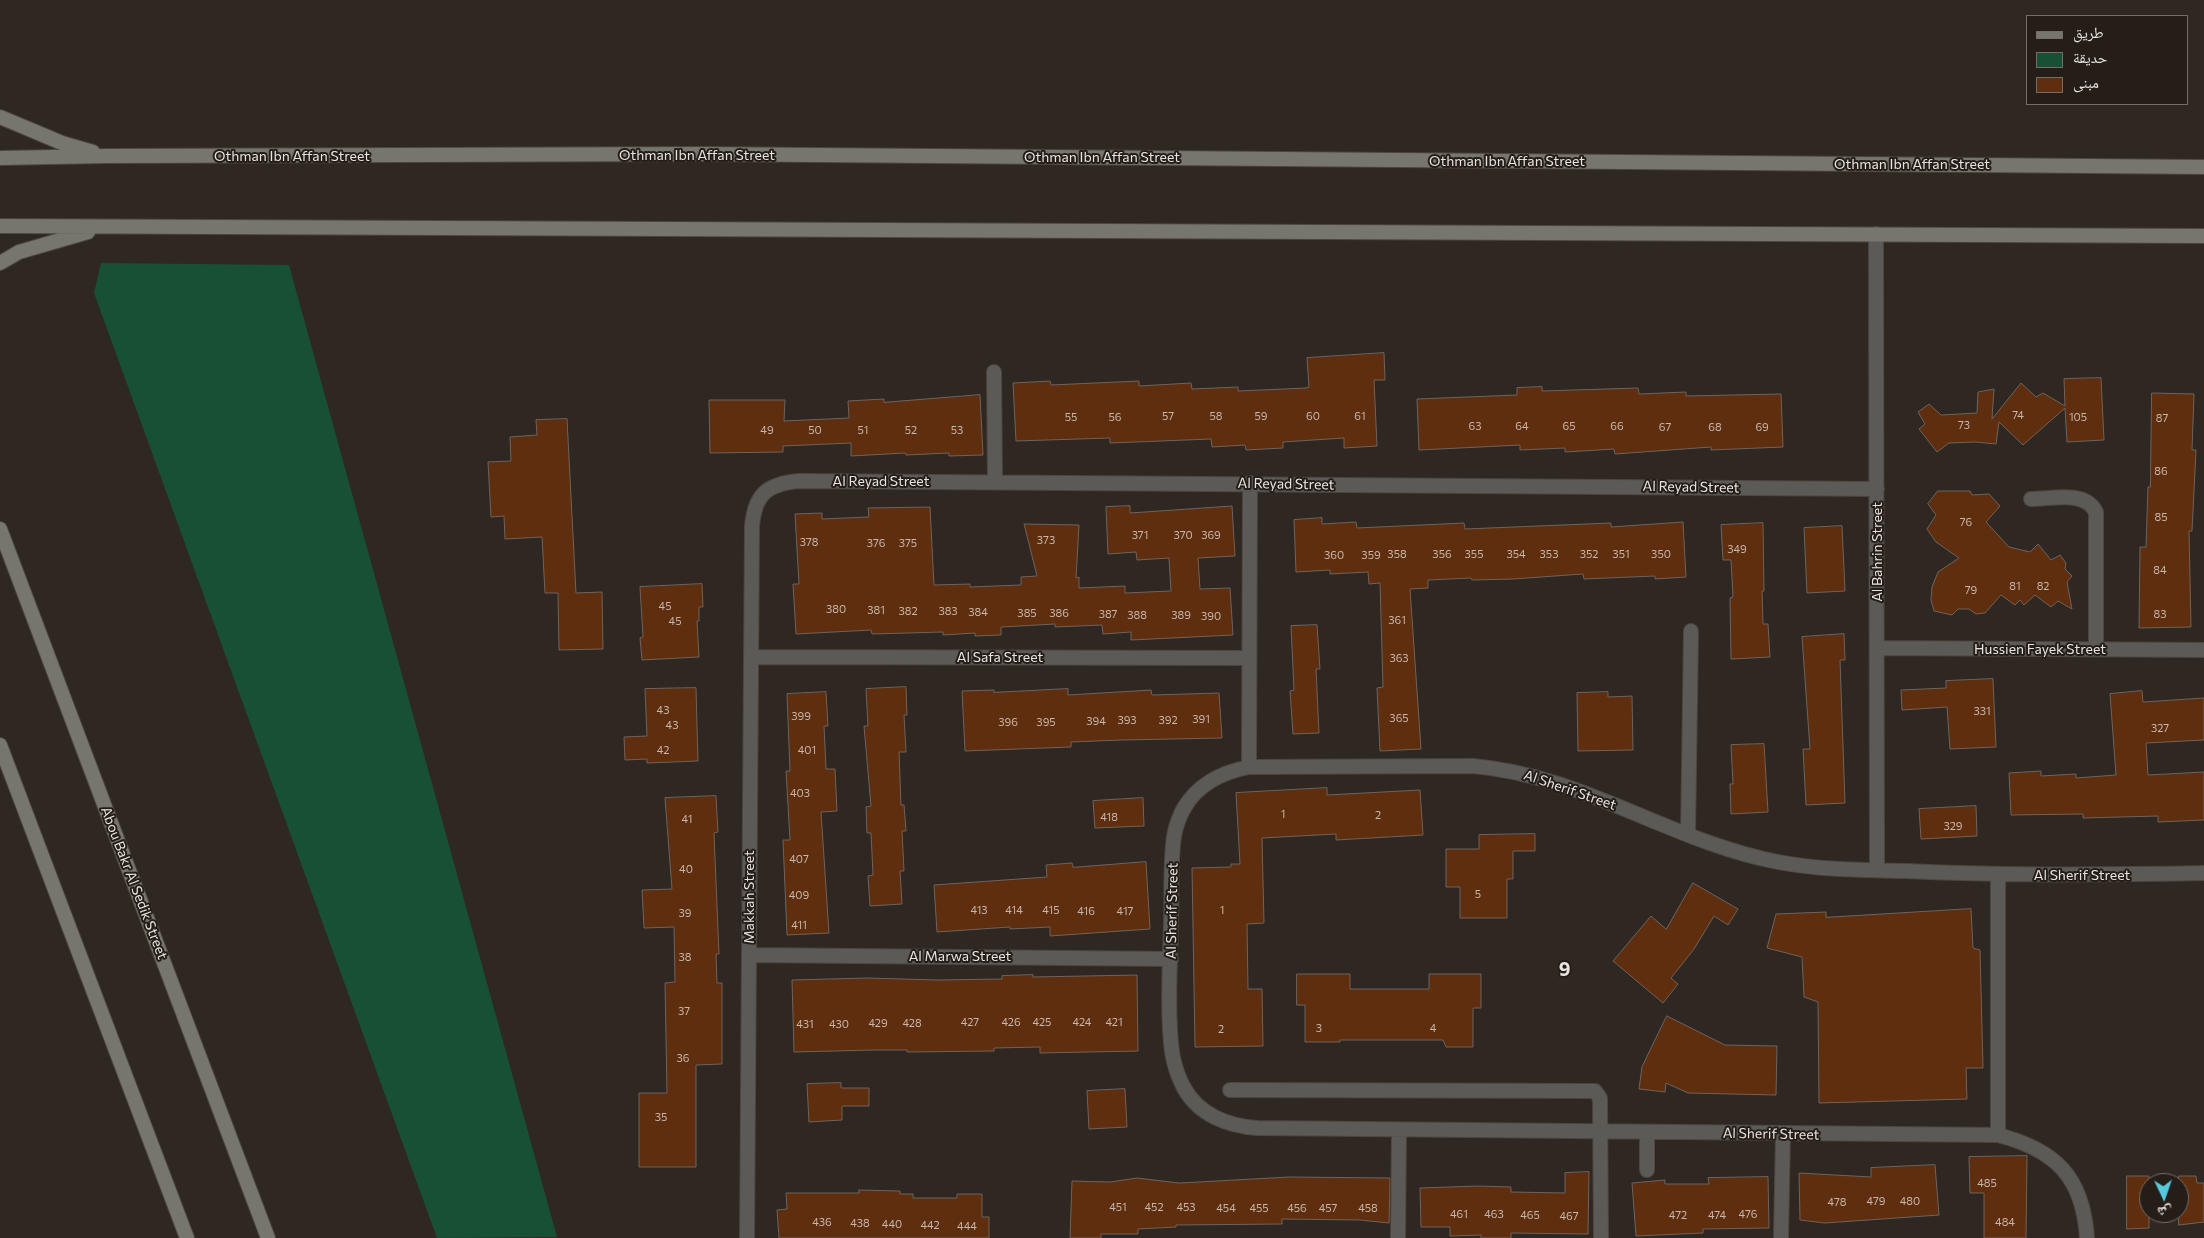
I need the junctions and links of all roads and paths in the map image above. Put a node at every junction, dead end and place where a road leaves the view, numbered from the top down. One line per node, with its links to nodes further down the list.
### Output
1 (0, 117): 2 (main road)
2 (108, 156): 3 (main road, Othman Ibn Affan Street); 4 (main road, Othman Ibn Affan Street)
3 (0, 158)
4 (2204, 166)
5 (0, 226): 6 (main road)
6 (109, 226): 7 (main road); 9 (main road)
7 (1876, 234): 8 (main road); 13 (street, Al Bahrin Street)
8 (2204, 236)
9 (0, 263)
10 (994, 372): 11 (street)
11 (995, 482): 12 (street, Al Reyad Street); 16 (street, Al Reyad Street)
12 (1250, 483): 13 (street, Al Reyad Street); 22 (street)
13 (1877, 489): 18 (street, Al Bahrin Street)
14 (2031, 499): 19 (street)
15 (0, 528): 39 (main road, Abou Bakr Al Sedik Street)
16 (752, 555): 21 (street, Makkah Street)
17 (1691, 630): 25 (street)
18 (1877, 648): 19 (street, Hussien Fayek Street); 26 (street, Al Bahrin Street)
19 (2096, 649): 20 (street, Hussien Fayek Street)
20 (2204, 650)
21 (751, 657): 22 (street, Al Safa Street); 29 (street, Makkah Street)
22 (1249, 658): 24 (street)
23 (0, 745): 38 (main road)
24 (1249, 767): 25 (street, Al Sherif Street); 30 (street, Al Sherif Street)
25 (1688, 834): 26 (street, Al Sherif Street)
26 (1877, 870): 28 (street, Al Sherif Street)
27 (2204, 873): 28 (street, Al Sherif Street)
28 (1998, 874): 36 (street)
29 (749, 955): 30 (street, Al Marwa Street); 40 (street, Makkah Street)
30 (1171, 959): 32 (street, Al Sherif Street)
31 (1230, 1090): 33 (street)
32 (1399, 1130): 33 (street, Al Sherif Street); 41 (street)
33 (1600, 1132): 34 (street, Al Sherif Street); 42 (street)
34 (1647, 1132): 35 (street, Al Sherif Street); 37 (street)
35 (1782, 1134): 36 (street, Al Sherif Street); 43 (street)
36 (1998, 1135): 44 (street, Al Sherif Street)
37 (1647, 1170)
38 (187, 1238)
39 (268, 1238)
40 (747, 1238)
41 (1398, 1238)
42 (1601, 1238)
43 (1781, 1238)
44 (2087, 1238)

